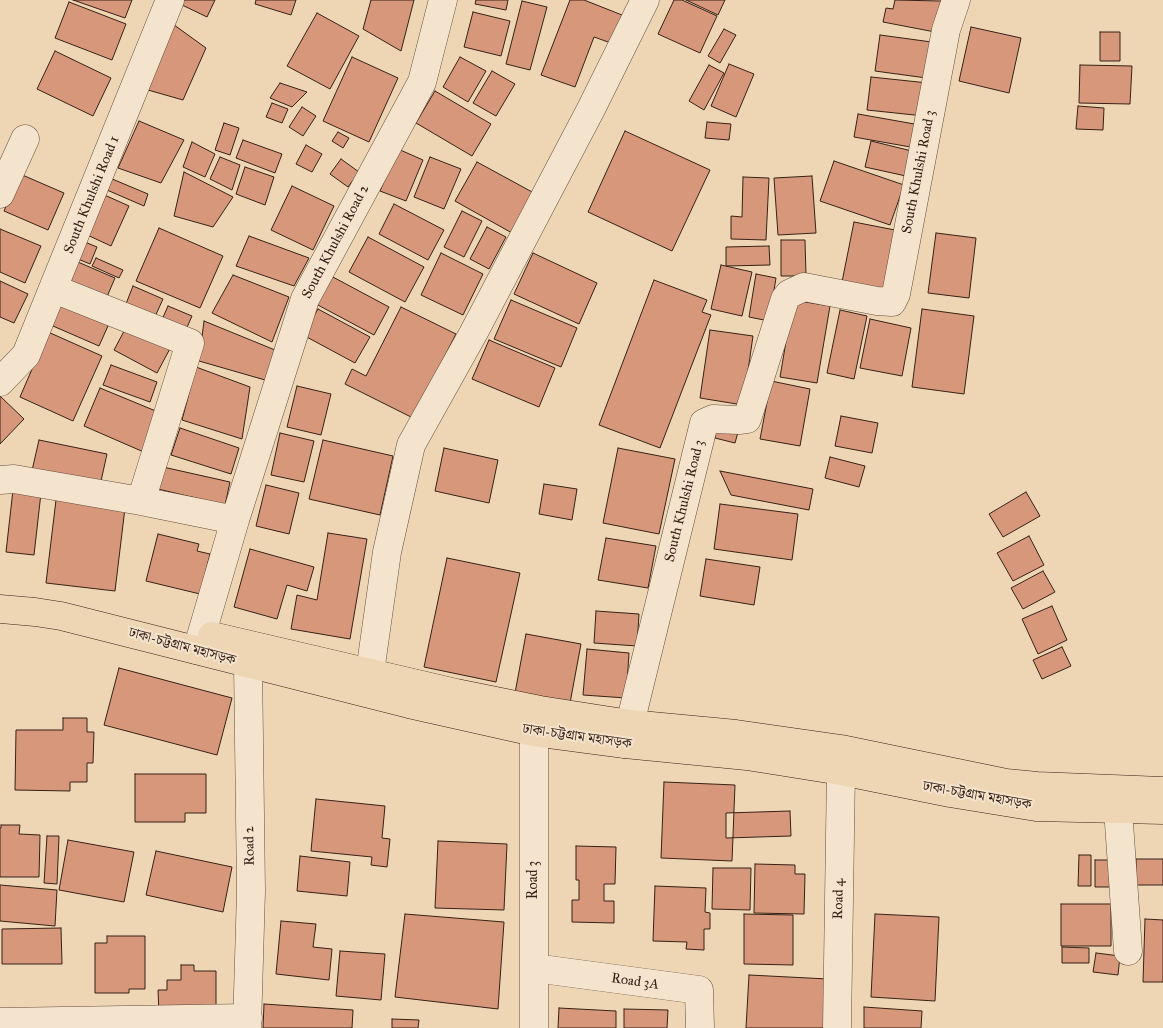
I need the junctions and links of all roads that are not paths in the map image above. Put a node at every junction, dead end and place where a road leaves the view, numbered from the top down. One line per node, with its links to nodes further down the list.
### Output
1 (170, 0): 7 (street, South Khulshi Road 1)
2 (443, 0): 11 (street, South Khulshi Road 2)
3 (645, 0): 16 (street)
4 (956, 0): 18 (street, South Khulshi Road 3)
5 (25, 139): 6 (street)
6 (0, 194)
7 (54, 289): 8 (street, South Khulshi Road 1); 10 (street)
8 (0, 382)
9 (0, 480): 10 (street)
10 (141, 501): 11 (street)
11 (235, 520): 14 (street, South Khulshi Road 2)
12 (0, 595): 14 (highway, ঢাকা-চট্টগ্রাম মহাসড়ক)
13 (0, 609): 14 (highway, ঢাকা-চট্টগ্রাম মহাসড়ক)
14 (200, 642): 15 (highway, ঢাকা-চট্টগ্রাম মহাসড়ক); 16 (highway, ঢাকা-চট্টগ্রাম মহাসড়ক)
15 (248, 664): 17 (highway, ঢাকা-চট্টগ্রাম মহাসড়ক); 26 (street, Road 2)
16 (370, 672): 18 (highway, ঢাকা-চট্টগ্রাম মহাসড়ক)
17 (534, 732): 18 (highway, ঢাকা-চট্টগ্রাম মহাসড়ক); 24 (street, Road 3)
18 (628, 734): 19 (highway, ঢাকা-চট্টগ্রাম মহাসড়ক); 20 (highway, ঢাকা-চট্টগ্রাম মহাসড়ক)
19 (841, 771): 21 (highway, ঢাকা-চট্টগ্রাম মহাসড়ক); 29 (street, Road 4)
20 (1163, 791)
21 (1118, 809): 22 (highway, ঢাকা-চট্টগ্রাম মহাসড়ক); 23 (street)
22 (1163, 810)
23 (1128, 951)
24 (534, 968): 27 (street, Road 3); 28 (street, Road 3A)
25 (0, 1022): 26 (street)
26 (248, 1023)
27 (534, 1028)
28 (700, 1028)
29 (837, 1028)

